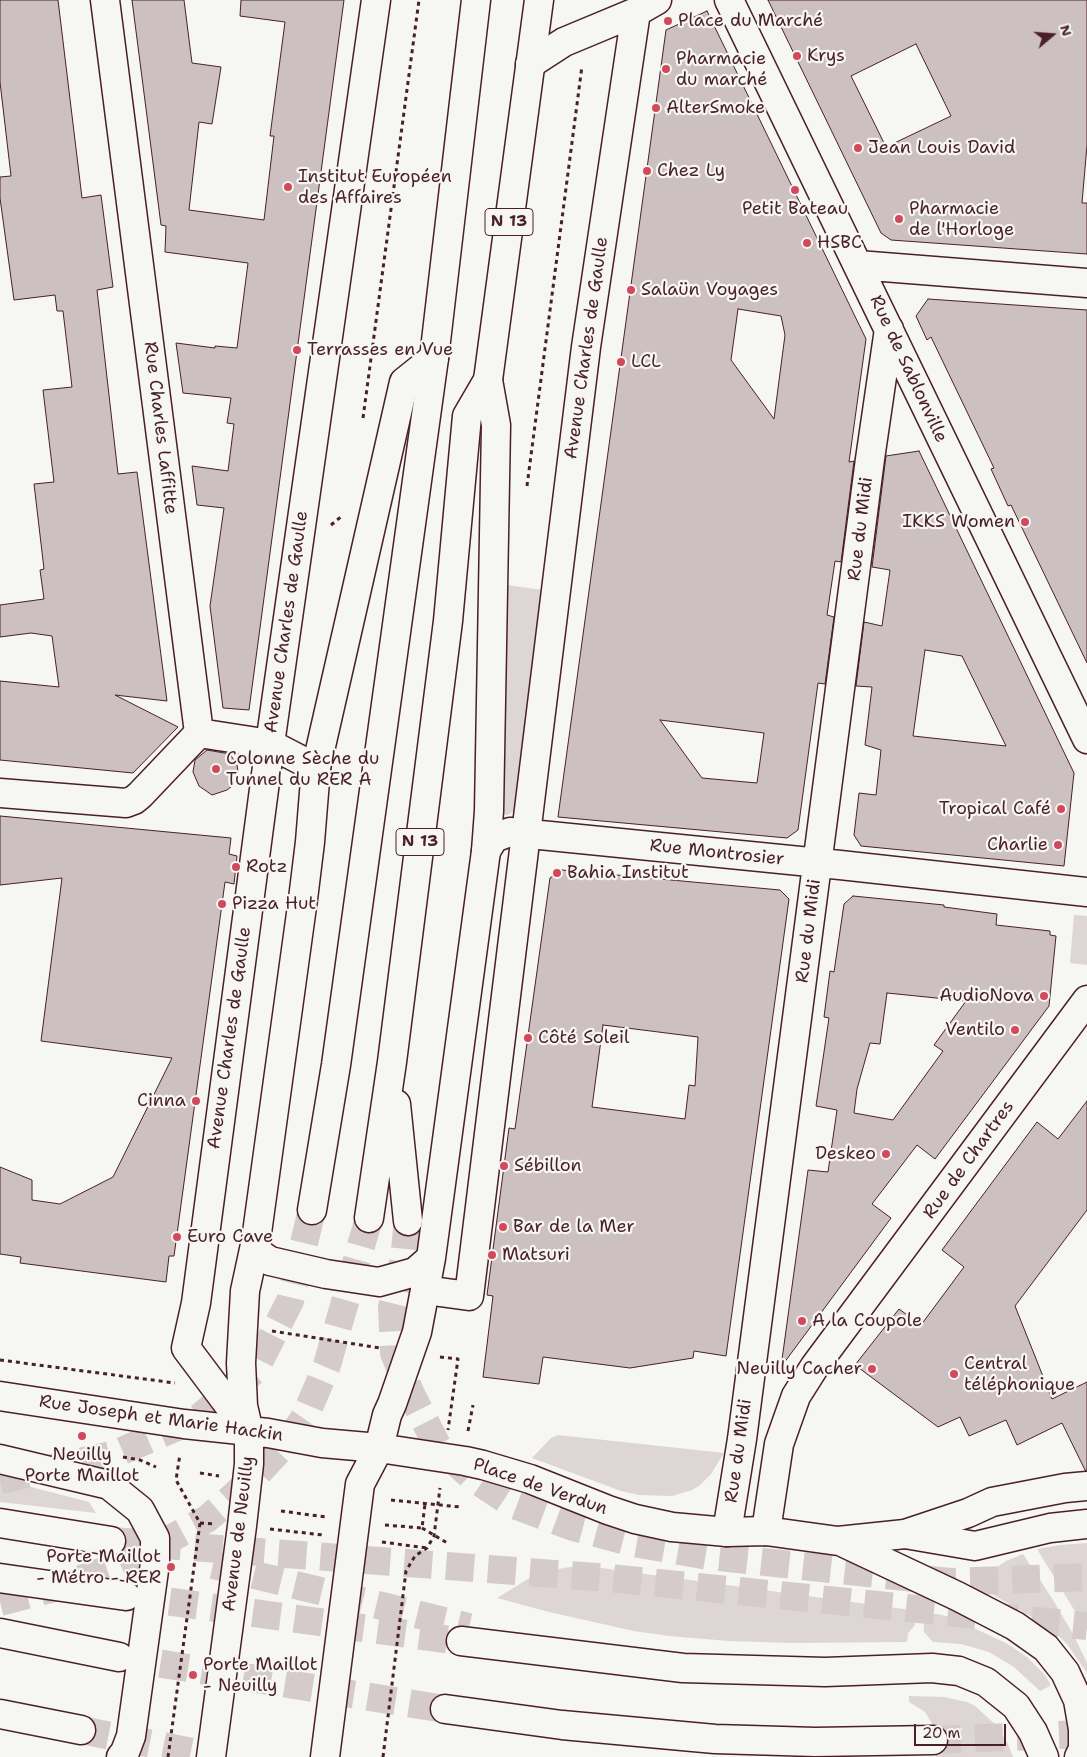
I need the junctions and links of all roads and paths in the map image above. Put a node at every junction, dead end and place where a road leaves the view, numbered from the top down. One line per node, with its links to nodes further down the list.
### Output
1 (105, 0): 17 (main road, Rue Charles Laffitte)
2 (376, 0): 19 (main road, Avenue Charles de Gaulle)
3 (419, 0): 15 (path)
4 (476, 0): 13 (main road)
5 (539, 0): 9 (main road, N 13)
6 (729, 0): 10 (main road, Rue de Sablonville)
7 (646, 6): 9 (main road); 22 (main road, Avenue Charles de Gaulle)
8 (583, 62): 16 (path)
9 (530, 64): 14 (main road, N 13)
10 (858, 265): 11 (main road); 12 (main road, Rue de Sablonville)
11 (1087, 282)
12 (889, 329): 18 (main road, Rue de Sablonville); 24 (main road, Rue du Midi)
13 (434, 358): 20 (main road); 28 (main road)
14 (488, 380): 23 (main road); 27 (main road, N 13)
15 (363, 420)
16 (526, 492)
17 (199, 733): 19 (main road); 21 (main road)
18 (1087, 738)
19 (270, 744): 20 (main road); 43 (main road, Avenue Charles de Gaulle)
20 (316, 768): 31 (main road)
21 (0, 793)
22 (526, 834): 23 (main road); 24 (main road, Rue Montrosier); 33 (main road, Avenue Charles de Gaulle)
23 (486, 851): 32 (main road)
24 (818, 862): 25 (main road, Rue Montrosier); 41 (main road, Rue du Midi)
25 (1087, 892)
26 (1087, 1000): 42 (main road, Rue de Chartres)
27 (392, 1062): 29 (main road, N 13); 30 (main road)
28 (312, 1210)
29 (369, 1218)
30 (408, 1221)
31 (256, 1240): 32 (main road); 43 (main road, Avenue de Neuilly)
32 (431, 1258): 33 (main road)
33 (425, 1290): 47 (main road)
34 (267, 1331): 35 (path)
35 (382, 1348)
36 (431, 1355): 44 (path)
37 (0, 1360): 38 (path, Rue Joseph et Marie Hackin)
38 (177, 1383)
39 (0, 1396): 43 (main road, Rue Joseph et Marie Hackin)
40 (473, 1405): 45 (path)
41 (746, 1408): 42 (main road); 66 (main road, Rue du Midi)
42 (790, 1410): 65 (main road, Rue de Chartres)
43 (250, 1432): 46 (main road, Rue Joseph et Marie Hackin); 86 (main road, Avenue de Neuilly)
44 (447, 1434)
45 (467, 1437)
46 (322, 1443): 47 (main road, Place de Verdun)
47 (379, 1448): 66 (main road, Place de Verdun); 87 (main road)
48 (180, 1453): 85 (path)
49 (0, 1459): 84 (main road)
50 (200, 1473): 51 (path)
51 (225, 1477)
52 (441, 1482): 56 (path)
53 (1087, 1486): 67 (main road)
54 (391, 1500): 55 (path)
55 (425, 1504): 56 (path); 63 (path)
56 (439, 1505): 57 (path); 69 (path)
57 (460, 1507)
58 (280, 1511): 59 (path)
59 (326, 1517)
60 (0, 1523): 71 (main road)
61 (382, 1524): 63 (path)
62 (1087, 1524): 67 (main road)
63 (422, 1528): 69 (path)
64 (278, 1530): 68 (path)
65 (766, 1531): 66 (main road, Place de Verdun); 70 (main road, Place de Verdun)
66 (727, 1532)
67 (905, 1534): 70 (main road)
68 (324, 1535)
69 (434, 1536): 73 (path); 74 (path)
70 (838, 1540): 90 (main road)
71 (111, 1541)
72 (379, 1542): 74 (path)
73 (449, 1544)
74 (427, 1548): 88 (path)
75 (0, 1578): 76 (main road)
76 (126, 1596)
77 (0, 1633): 79 (main road)
78 (465, 1634): 89 (main road)
79 (119, 1657)
80 (445, 1709): 83 (main road)
81 (0, 1714): 82 (main road)
82 (80, 1730)
83 (933, 1740)
84 (121, 1757)
85 (168, 1757)
86 (210, 1757)
87 (325, 1757)
88 (382, 1757)
89 (1044, 1757)
90 (1079, 1757)

